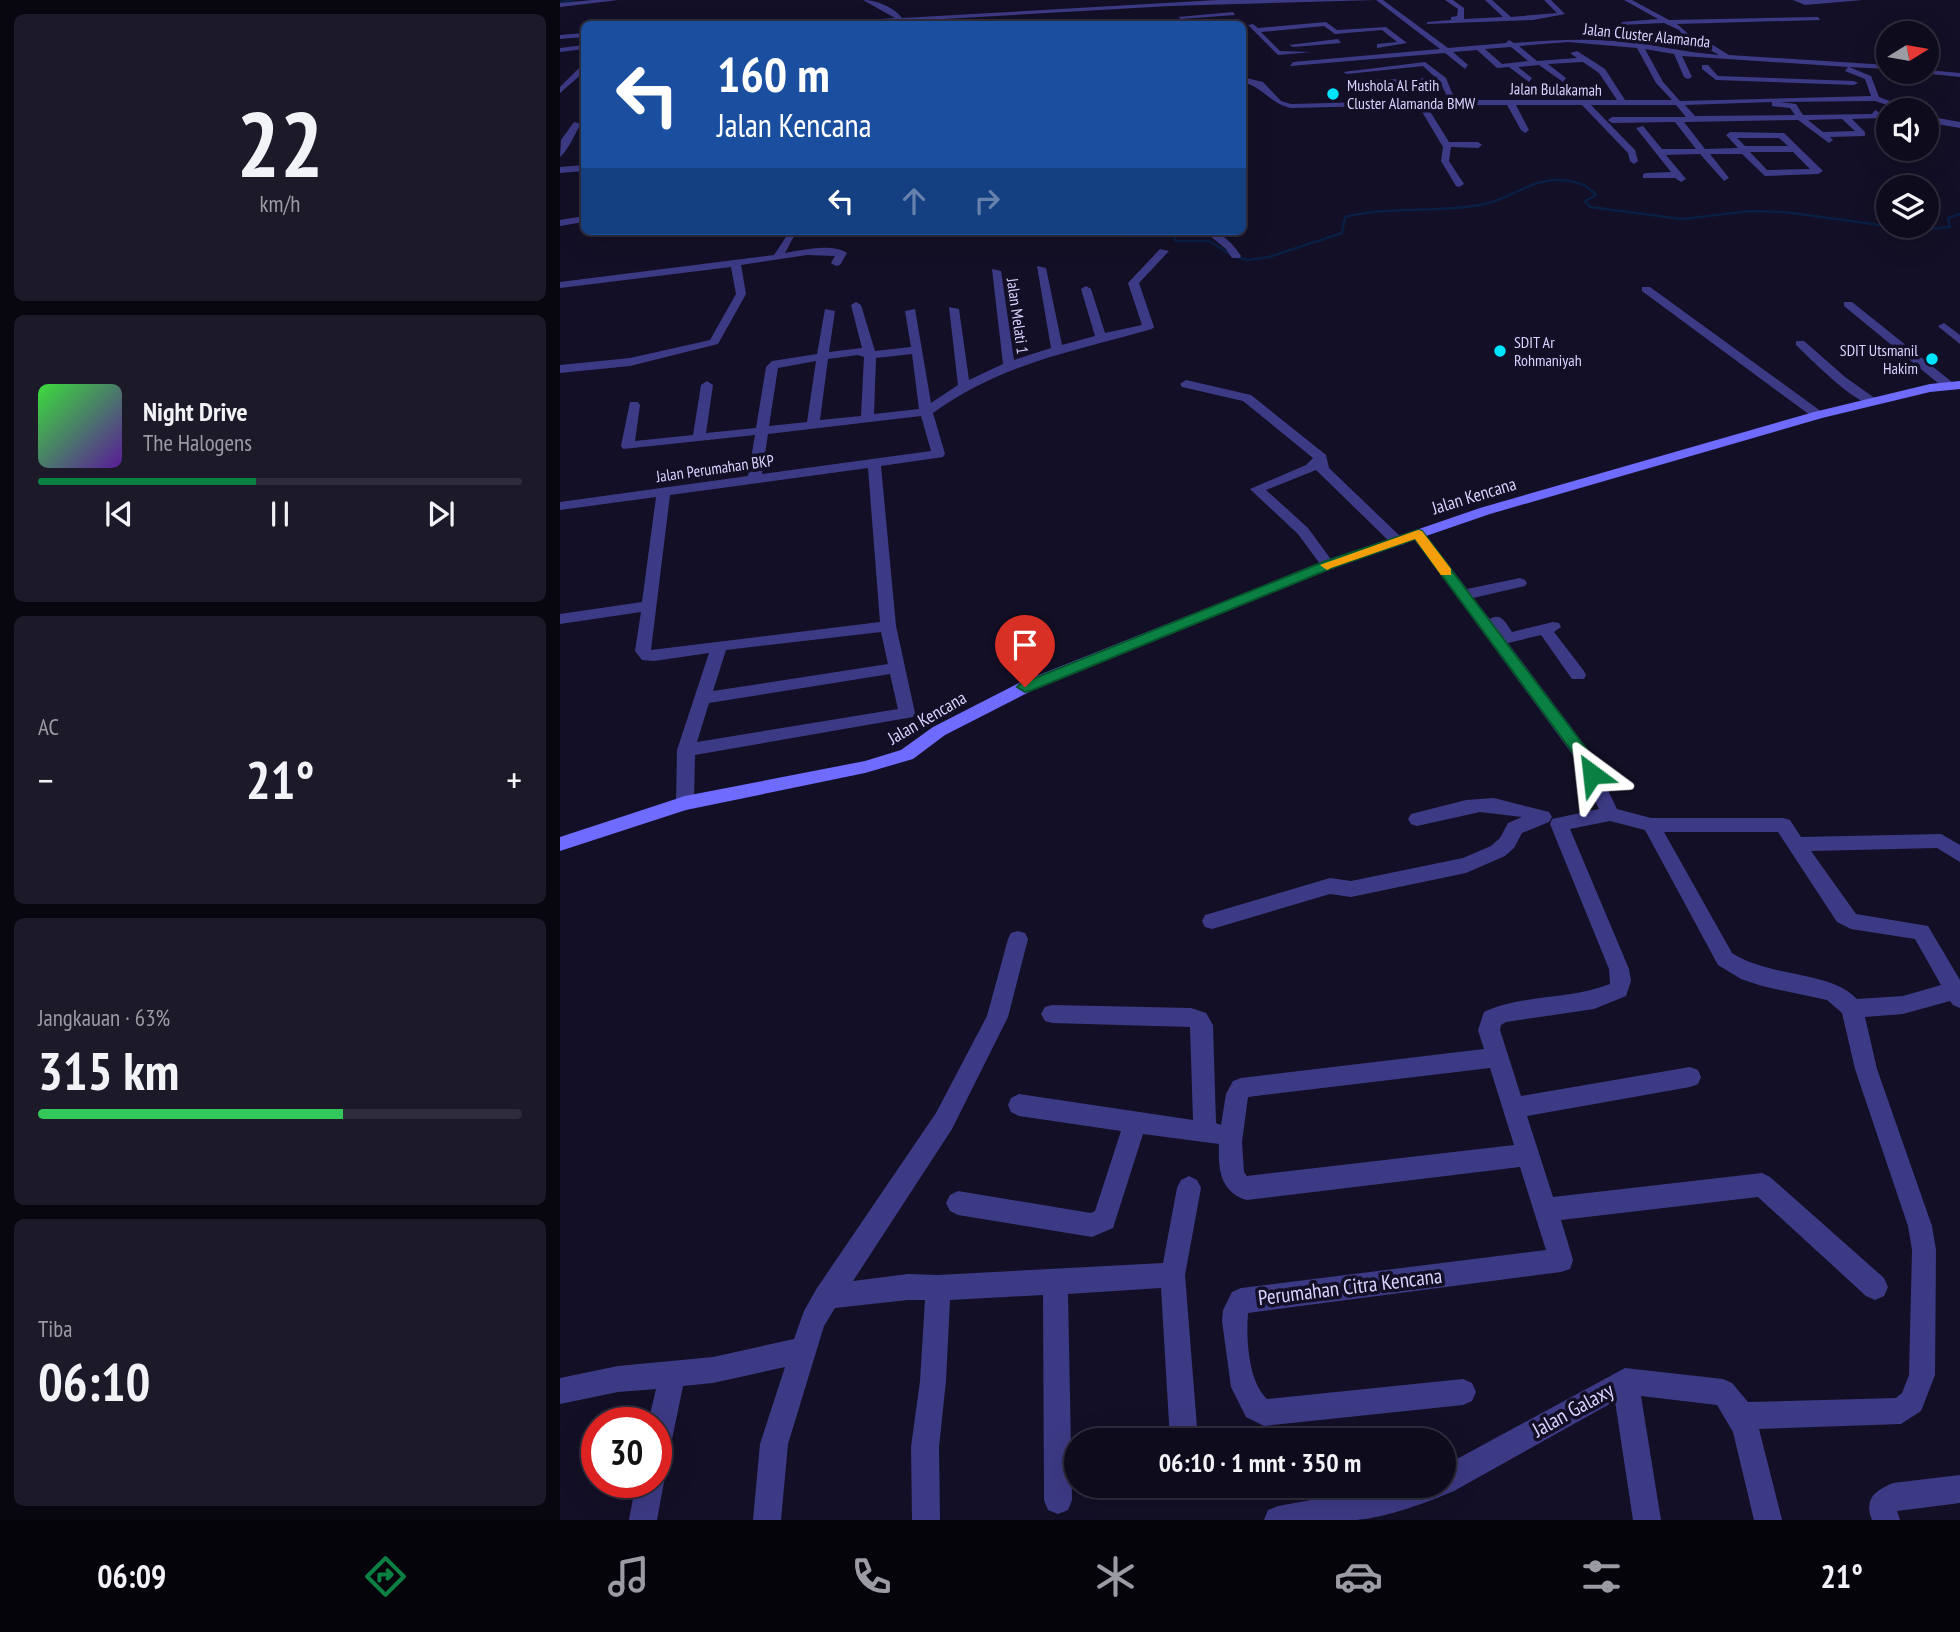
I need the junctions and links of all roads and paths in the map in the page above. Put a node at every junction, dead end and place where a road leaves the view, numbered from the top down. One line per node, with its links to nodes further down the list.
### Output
1 (615, 0): 17 (street)
2 (853, 0): 26 (street)
3 (866, 0): 27 (street)
4 (1373, 0): 15 (street)
5 (1379, 0): 51 (street)
6 (1448, 0): 31 (street)
7 (1488, 0): 24 (street)
8 (1547, 0): 24 (street)
9 (1627, 0): 19 (street)
10 (1796, 0): 11 (street)
11 (1860, 0)
12 (1216, 1): 13 (street); 18 (street)
13 (1251, 1): 14 (street)
14 (1323, 1): 15 (street)
15 (1337, 1)
16 (990, 3): 22 (street)
17 (560, 5)
18 (1148, 6): 21 (street); 30 (street)
19 (1643, 9): 20 (street); 32 (street)
20 (1666, 9)
21 (1038, 12): 22 (street); 29 (street)
22 (989, 13): 28 (street)
23 (1233, 15): 30 (street)
24 (1509, 19): 31 (street)
25 (1818, 19): 32 (street)
26 (897, 21)
27 (898, 21)
28 (917, 21)
29 (1028, 21)
30 (1179, 21)
31 (1456, 22): 33 (street)
32 (1664, 22): 34 (street); 68 (street)
33 (1429, 23)
34 (1622, 24)
35 (1333, 30): 40 (street); 40 (street); 41 (street); 47 (street)
36 (1547, 33): 42 (street)
37 (581, 35): 39 (street)
38 (1512, 35): 43 (street)
39 (560, 37)
40 (1264, 38): 44 (street)
41 (1338, 41): 44 (street); 48 (street)
42 (1558, 41): 43 (street, Jalan Cluster Alamanda); 45 (street, Jalan Cluster Alamanda); 95 (street)
43 (1512, 44): 51 (street, Jalan Cluster Alamanda); 54 (street)
44 (1271, 46): 48 (street)
45 (1640, 46): 53 (street, Jalan Cluster Alamanda); 97 (street)
46 (581, 47): 49 (street)
47 (1372, 47)
48 (1348, 49): 58 (street)
49 (560, 50)
50 (1481, 50): 57 (street)
51 (1445, 51): 58 (street, Jalan Cluster Alamanda); 66 (street)
52 (1545, 52): 54 (street)
53 (1677, 53): 59 (street, Jalan Cluster Alamanda); 65 (street)
54 (1524, 54): 55 (street); 62 (street)
55 (1513, 55)
56 (1501, 56): 57 (street)
57 (1489, 57): 64 (street)
58 (1360, 58): 60 (street, Jalan Cluster Alamanda)
59 (1773, 59): 68 (street, Jalan Cluster Alamanda); 72 (street)
60 (1343, 60): 63 (street, Jalan Cluster Alamanda); 78 (street)
61 (1581, 60): 62 (street)
62 (1538, 63): 64 (street); 81 (street)
63 (1293, 64)
64 (1511, 65): 80 (street)
65 (1683, 66): 67 (street); 77 (street)
66 (1465, 67)
67 (1705, 67): 69 (street); 82 (street)
68 (1847, 67): 70 (street); 72 (street); 91 (street)
69 (1717, 68)
70 (1876, 68)
71 (1767, 70): 72 (street)
72 (1779, 70): 82 (street)
73 (581, 71): 87 (street)
74 (1939, 71): 76 (street)
75 (1939, 73): 76 (street)
76 (1960, 74)
77 (1688, 77)
78 (1348, 80): 79 (street); 96 (street)
79 (1443, 80): 84 (street); 90 (street)
80 (1529, 80)
81 (1563, 80)
82 (1786, 80): 85 (street)
83 (1246, 81): 96 (street, Jalan Bulakamah)
84 (1370, 82)
85 (1826, 82): 86 (street); 89 (street)
86 (1854, 82)
87 (561, 89): 88 (street)
88 (576, 89)
89 (1805, 91)
90 (1452, 98)
91 (1876, 99): 97 (street, Jalan Bulakamah)
92 (1420, 102): 93 (street, Jalan Bulakamah); 96 (street, Jalan Bulakamah); 114 (street)
93 (1510, 102): 94 (street, Jalan Bulakamah); 112 (street)
94 (1584, 102): 95 (street, Jalan Bulakamah); 123 (street)
95 (1623, 103): 97 (street, Jalan Bulakamah)
96 (1353, 105)
97 (1679, 105): 102 (street); 103 (street); 104 (street)
98 (1939, 113): 101 (street)
99 (1844, 117): 100 (street); 104 (street); 104 (street)
100 (1876, 117)
101 (1960, 118)
102 (1660, 119): 106 (street); 107 (street)
103 (1693, 119): 104 (street); 107 (street)
104 (1802, 119)
105 (1939, 119): 109 (street)
106 (1612, 120)
107 (1678, 120): 119 (street)
108 (581, 124): 120 (street)
109 (1960, 125)
110 (1723, 127): 113 (street)
111 (1640, 128): 118 (street)
112 (1525, 130)
113 (1730, 135): 116 (street); 117 (street)
114 (1445, 144): 115 (street); 128 (street)
115 (1478, 145)
116 (1798, 149): 117 (street); 121 (street)
117 (1742, 150): 119 (street); 122 (street)
118 (1660, 152): 119 (street); 126 (street)
119 (1703, 152): 127 (street)
120 (563, 156)
121 (1805, 158): 122 (street); 122 (street)
122 (1751, 159)
123 (1634, 161)
124 (581, 169): 125 (street)
125 (561, 172)
126 (1646, 176)
127 (1724, 178)
128 (1459, 184)
129 (581, 222): 130 (street)
130 (560, 225)
131 (790, 235): 135 (street)
132 (1214, 235): 134 (street)
133 (1164, 251): 149 (street)
134 (1236, 256)
135 (778, 257): 136 (street); 137 (street)
136 (836, 263)
137 (736, 265): 140 (street); 157 (street)
138 (1041, 268): 153 (street)
139 (996, 271): 156 (street, Jalan Melati 1)
140 (560, 285)
141 (1086, 289): 149 (street)
142 (1646, 289): 165 (street)
143 (1848, 304): 161 (street)
144 (856, 305): 154 (street)
145 (953, 309): 160 (street)
146 (828, 311): 155 (street)
147 (911, 311): 152 (street)
148 (1944, 326): 150 (street)
149 (1101, 337): 153 (street)
150 (1960, 341)
151 (1800, 343): 162 (street)
152 (915, 350): 154 (street); 164 (street)
153 (1057, 350): 156 (street)
154 (870, 355): 155 (street); 166 (street)
155 (821, 356): 167 (street); 168 (street)
156 (1009, 365): 160 (street)
157 (560, 369)
158 (1186, 384): 170 (street)
159 (707, 385): 169 (street)
160 (964, 385): 164 (street)
161 (1954, 385): 162 (street, Jalan Kencana)
162 (1872, 402): 165 (street, Jalan Kencana)
163 (634, 405): 169 (street)
164 (926, 412): 166 (street); 171 (street, Jalan Perumahan BKP)
165 (1818, 415): 175 (street, Jalan Kencana)
166 (867, 420): 167 (street)
167 (813, 426): 168 (street)
168 (761, 430): 169 (street); 172 (street)
169 (699, 438)
170 (1320, 462): 176 (street); 177 (street)
171 (874, 464): 172 (street, Jalan Perumahan BKP); 182 (street)
172 (754, 480): 173 (street, Jalan Perumahan BKP)
173 (664, 492): 174 (street, Jalan Perumahan BKP); 180 (street)
174 (560, 506)
175 (1418, 534): 176 (street, Jalan Kencana); 179 (street)
176 (1398, 542): 177 (street, Jalan Kencana)
177 (1328, 565): 188 (street, Jalan Kencana)
178 (1520, 583): 179 (street)
179 (1469, 594): 185 (street); 189 (street)
180 (651, 605): 181 (street); 183 (street)
181 (560, 619)
182 (888, 626): 183 (street); 184 (street)
183 (719, 646): 186 (street)
184 (895, 668): 186 (street); 187 (street)
185 (1578, 675)
186 (704, 698): 187 (street)
187 (686, 750): 188 (street)
188 (685, 803): 193 (street, Jalan Kencana)
189 (1610, 814): 191 (street); 192 (street)
190 (1417, 819): 191 (street)
191 (1558, 820): 196 (street); 201 (street, Perumahan Citra Kencana)
192 (1651, 825): 194 (street); 199 (street)
193 (560, 844)
194 (1798, 844): 195 (street); 198 (street)
195 (1960, 855)
196 (1212, 921)
197 (1017, 939): 216 (street)
198 (1957, 995): 199 (street)
199 (1852, 1009): 223 (street)
200 (1052, 1014): 206 (street)
201 (1497, 1057): 204 (street, Perumahan Citra Kencana); 207 (street)
202 (1690, 1077): 204 (street)
203 (1019, 1105): 205 (street)
204 (1513, 1108): 208 (street, Perumahan Citra Kencana)
205 (1135, 1122): 206 (street); 210 (street)
206 (1205, 1133): 207 (street)
207 (1230, 1136): 208 (street)
208 (1528, 1155): 211 (street, Perumahan Citra Kencana)
209 (1189, 1188): 212 (street)
210 (958, 1203)
211 (1545, 1210): 214 (street); 221 (street, Perumahan Citra Kencana)
212 (1173, 1275): 213 (street); 224 (street)
213 (1055, 1282): 215 (street); 229 (street)
214 (1875, 1287)
215 (937, 1288): 216 (street); 232 (street)
216 (827, 1297): 217 (street)
217 (802, 1350): 218 (street); 230 (street)
218 (673, 1373): 220 (street); 222 (street)
219 (1625, 1381): 223 (street, Jalan Galaxy); 225 (street, Jalan Galaxy); 234 (street)
220 (560, 1391)
221 (1463, 1392)
222 (665, 1407)
223 (1742, 1416): 235 (street)
224 (1183, 1428)
225 (1456, 1474)
226 (1960, 1489): 236 (street)
227 (647, 1498): 231 (street)
228 (1394, 1498): 233 (street)
229 (1058, 1500)
230 (768, 1512)
231 (643, 1520)
232 (926, 1520)
233 (1278, 1520)
234 (1647, 1520)
235 (1768, 1520)
236 (1886, 1520)

